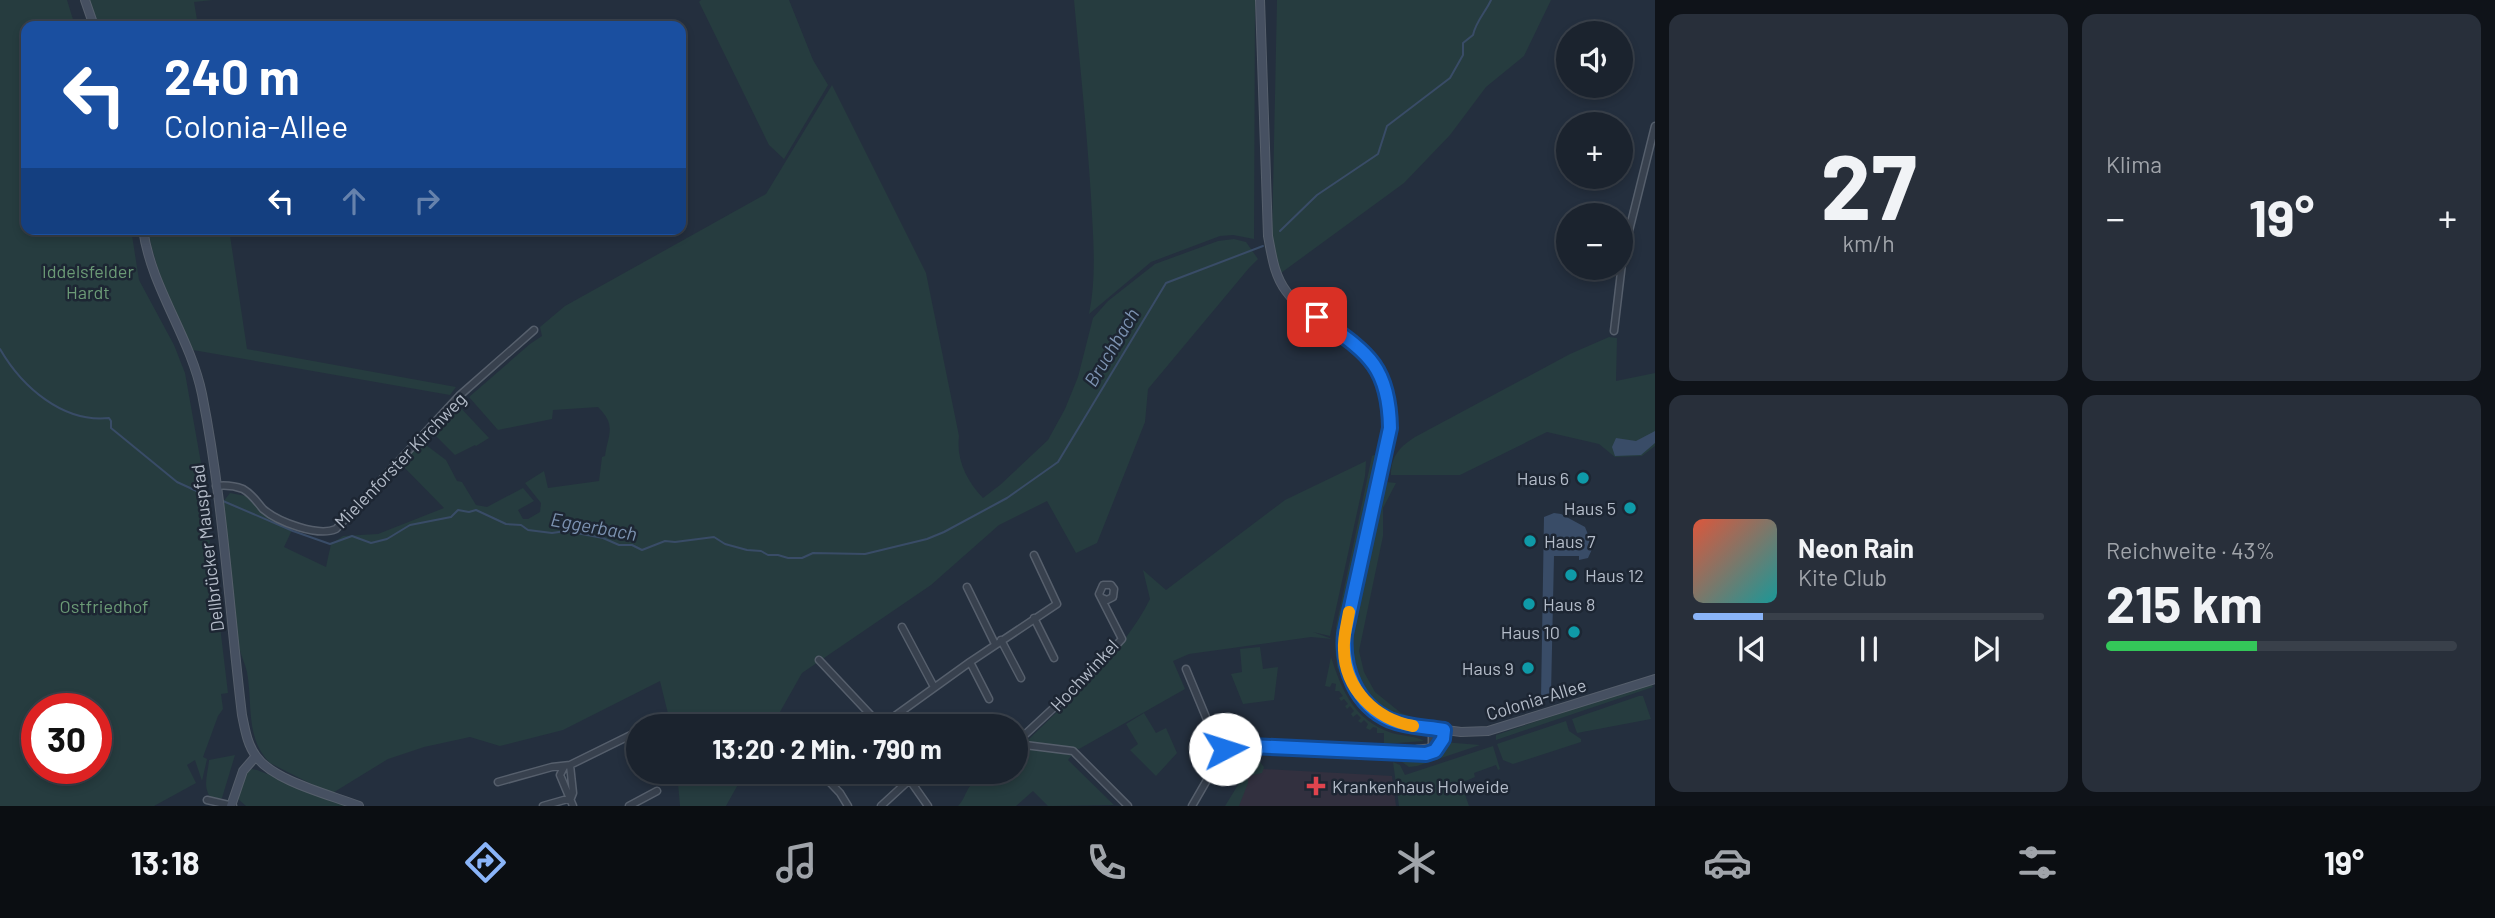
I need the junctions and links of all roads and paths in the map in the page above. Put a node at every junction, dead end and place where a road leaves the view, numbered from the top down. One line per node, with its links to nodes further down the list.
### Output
1 (85, 0): 3 (main road)
2 (1260, 0): 25 (main road, Colonia-Allee)
3 (92, 21)
4 (1655, 126): 7 (street)
5 (144, 235): 8 (main road, Dellbrücker Mauspfad)
6 (534, 330): 8 (street, Mielenforster Kirchweg)
7 (1614, 331)
8 (216, 486): 32 (main road, Dellbrücker Mauspfad)
9 (1034, 555): 12 (street)
10 (967, 587): 14 (street)
11 (1102, 598): 27 (street, Hochwinkel)
12 (1034, 618): 14 (street); 15 (street)
13 (902, 627): 21 (street)
14 (998, 642): 17 (street); 19 (street)
15 (1054, 658)
16 (819, 660): 23 (street)
17 (970, 662): 21 (street); 22 (street)
18 (1186, 669): 30 (street)
19 (1021, 678)
20 (1655, 679): 26 (main road, Colonia-Allee)
21 (934, 687): 24 (street)
22 (989, 699)
23 (870, 714)
24 (900, 714)
25 (1433, 728): 26 (main road, Colonia-Allee); 31 (street)
26 (1444, 730): 31 (street)
27 (1028, 733)
28 (626, 737): 33 (street)
29 (1028, 745): 48 (street)
30 (1221, 749): 31 (street); 49 (street)
31 (1405, 752)
32 (256, 756): 41 (main road); 42 (main road)
33 (567, 766): 34 (street); 40 (street); 40 (street)
34 (498, 782)
35 (831, 784): 45 (street)
36 (903, 784): 46 (street)
37 (917, 784): 47 (street)
38 (657, 791): 44 (street)
39 (206, 800): 41 (street)
40 (572, 802): 43 (street)
41 (232, 806)
42 (359, 806)
43 (542, 806)
44 (629, 806)
45 (848, 806)
46 (881, 806)
47 (928, 806)
48 (1128, 806)
49 (1192, 806)

